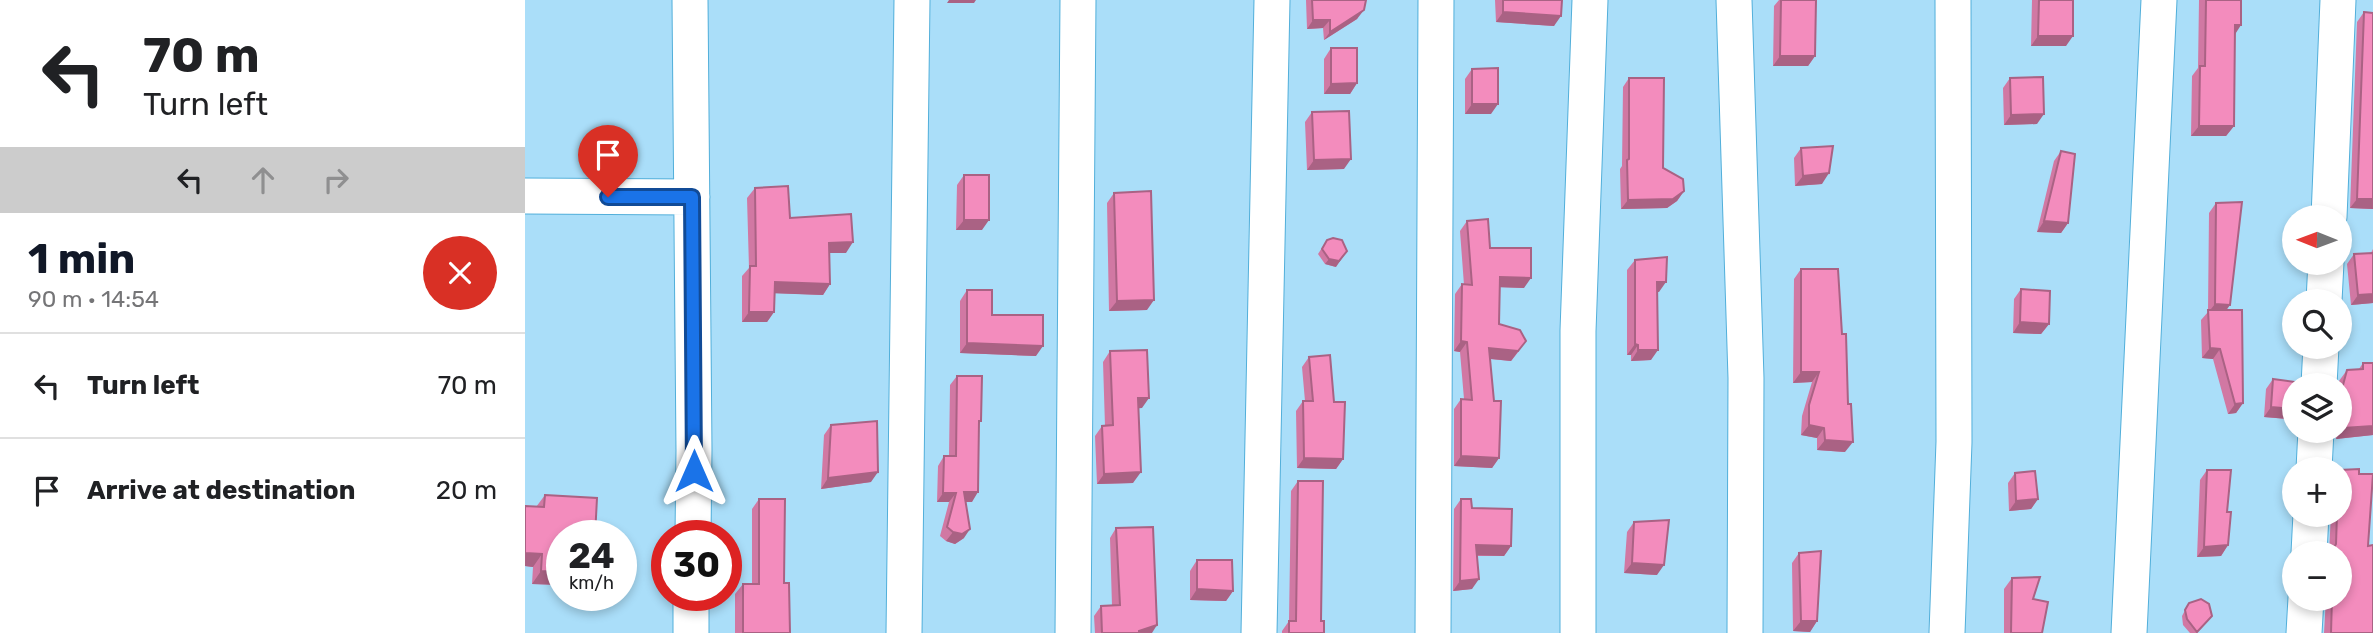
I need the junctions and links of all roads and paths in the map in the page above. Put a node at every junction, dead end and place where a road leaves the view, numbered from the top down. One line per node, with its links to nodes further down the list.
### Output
1 (690, 0): 12 (street)
2 (912, 0): 18 (street)
3 (1078, 0): 19 (street)
4 (1272, 0): 20 (street)
5 (1436, 0): 21 (street)
6 (1590, 0): 22 (street)
7 (1734, 0): 23 (street)
8 (1953, 0): 24 (street)
9 (2159, 0): 25 (street)
10 (2338, 0): 13 (street)
11 (525, 196): 12 (street)
12 (692, 197): 14 (street)
13 (2329, 205)
14 (692, 520)
15 (691, 611): 17 (street)
16 (2305, 611): 26 (street)
17 (691, 633)
18 (904, 633)
19 (1073, 633)
20 (1259, 633)
21 (1433, 633)
22 (1579, 633)
23 (1745, 633)
24 (1947, 633)
25 (2129, 633)
26 (2304, 633)

